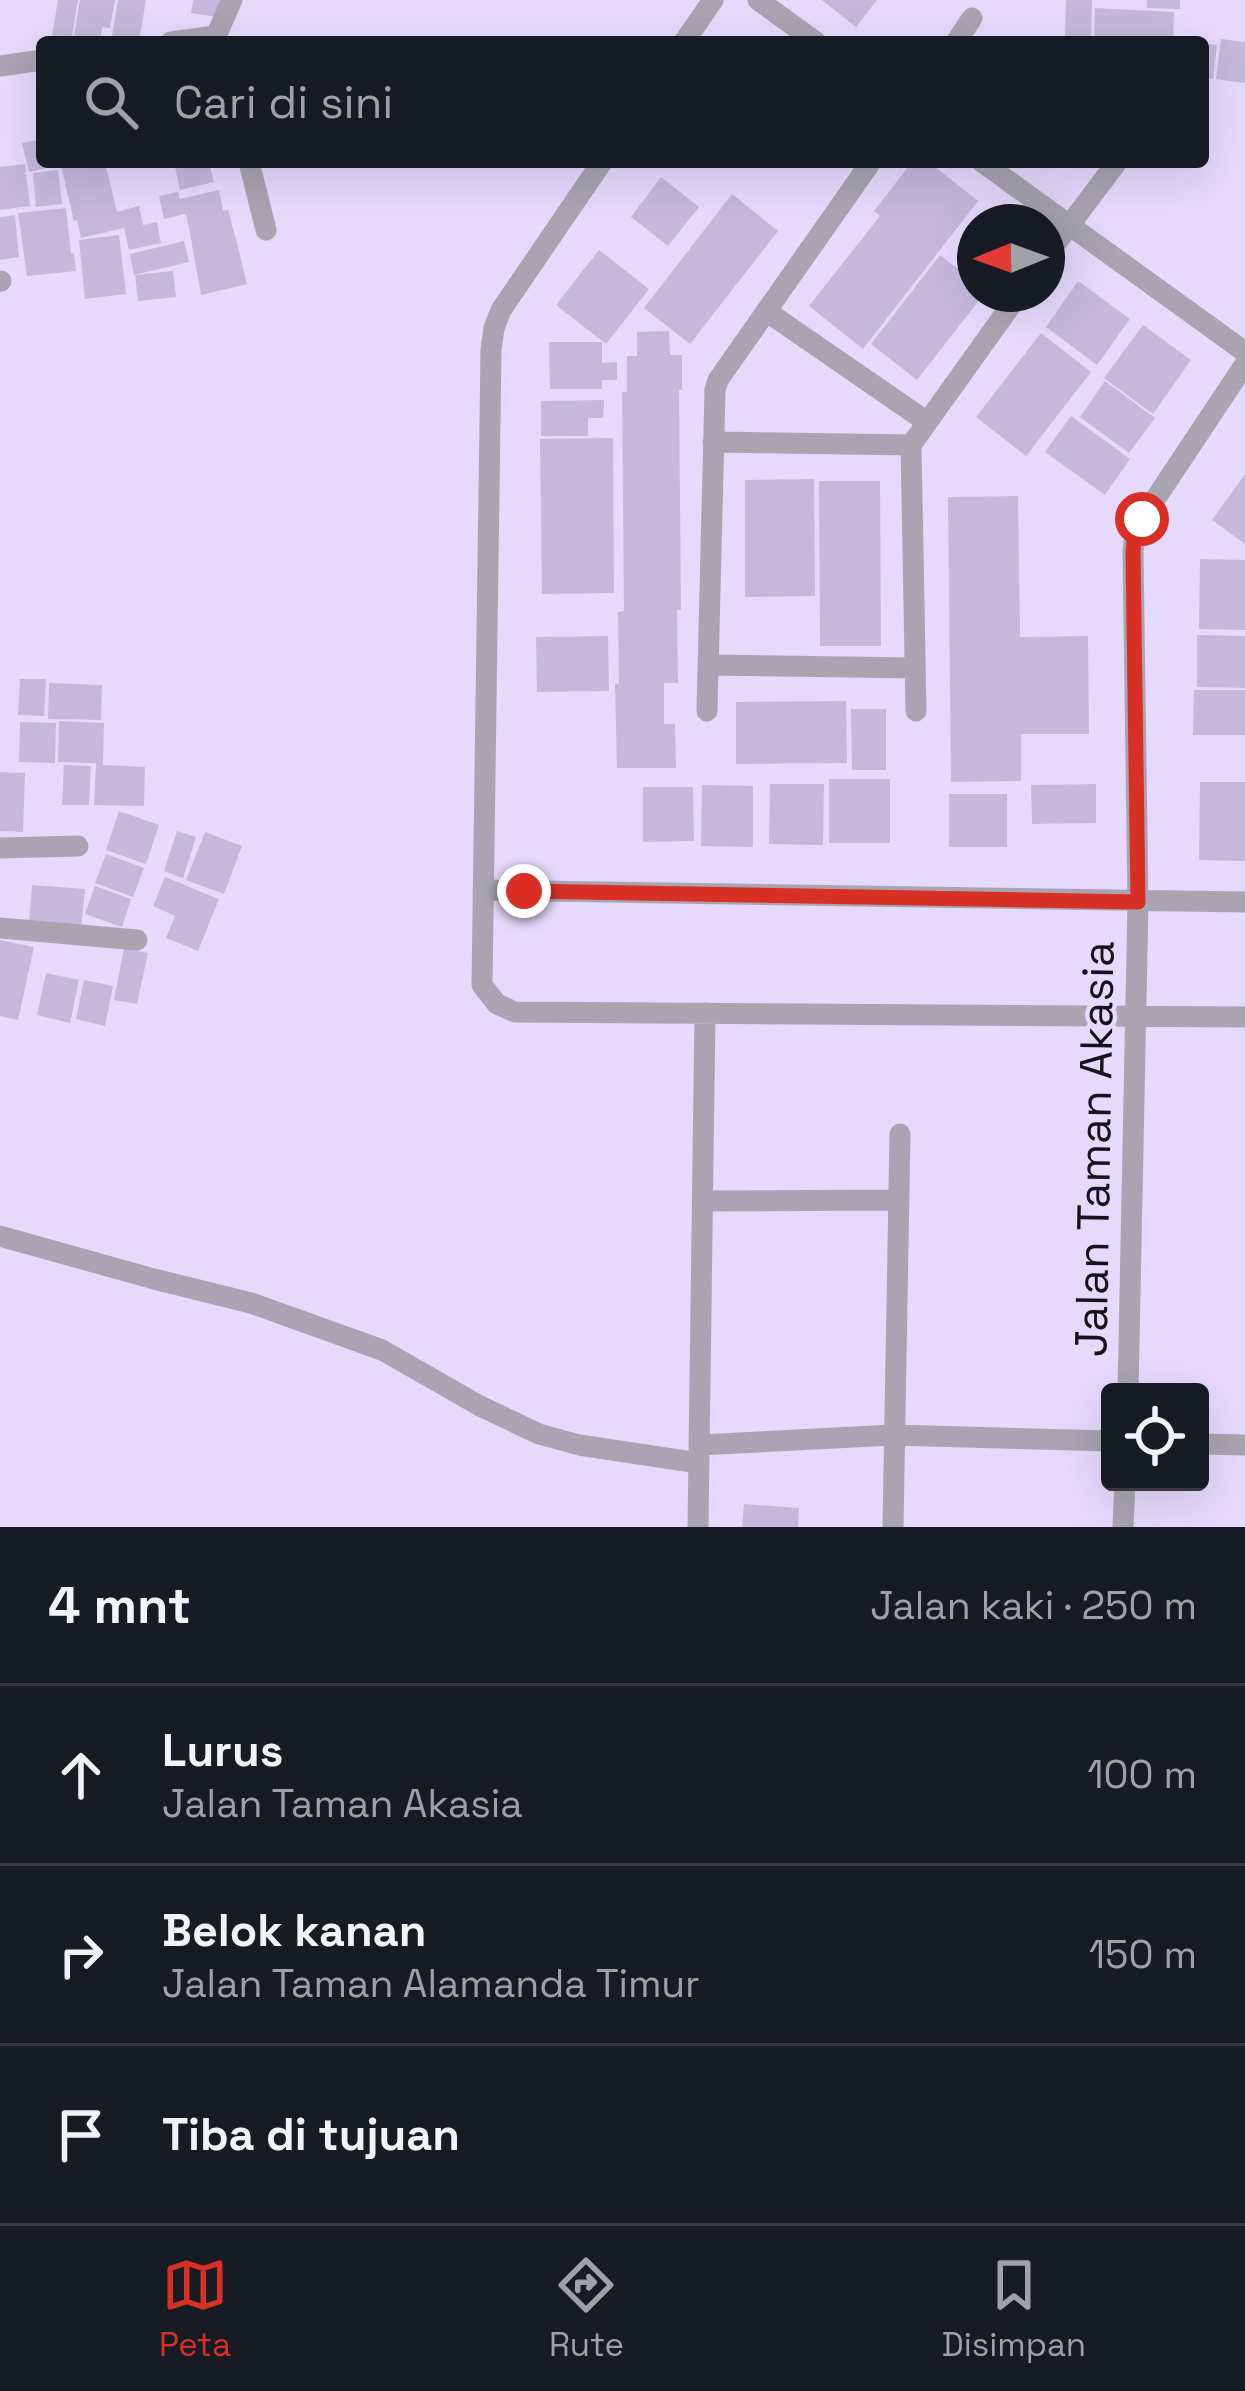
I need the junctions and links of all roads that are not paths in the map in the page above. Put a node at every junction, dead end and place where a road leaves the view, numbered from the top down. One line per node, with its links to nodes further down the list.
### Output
1 (232, 0): 5 (street)
2 (713, 0): 6 (street)
3 (758, 0): 7 (street)
4 (972, 18): 8 (street)
5 (218, 36)
6 (688, 36)
7 (808, 36)
8 (960, 36)
9 (36, 62): 10 (street)
10 (0, 67)
11 (250, 168): 17 (street)
12 (598, 168): 32 (street)
13 (867, 168): 19 (street)
14 (990, 168): 16 (street)
15 (1112, 168): 16 (street)
16 (1069, 225): 18 (street); 21 (street)
17 (266, 230)
18 (1065, 230)
19 (766, 311): 23 (street); 24 (street)
20 (1006, 312): 23 (street)
21 (1245, 352)
22 (1245, 364): 33 (street, Jalan Taman Akasia)
23 (927, 422): 25 (street)
24 (713, 442): 25 (street); 26 (street)
25 (911, 445): 27 (street)
26 (709, 665): 27 (street); 28 (street)
27 (915, 668): 29 (street)
28 (707, 711)
29 (916, 711)
30 (78, 846): 31 (street)
31 (0, 848)
32 (483, 890): 33 (street); 37 (street)
33 (1138, 902): 34 (street); 38 (street, Jalan Taman Akasia)
34 (1245, 902)
35 (0, 928): 36 (street)
36 (136, 940)
37 (705, 1013): 38 (street); 42 (street)
38 (1135, 1016): 39 (street); 44 (street, Jalan Taman Akasia)
39 (1245, 1017)
40 (900, 1135): 41 (street)
41 (898, 1200): 42 (street); 45 (street)
42 (703, 1201): 49 (street)
43 (0, 1236): 49 (street)
44 (1128, 1383)
45 (893, 1436): 46 (street); 49 (street); 52 (street)
46 (1101, 1441)
47 (1209, 1444): 48 (street)
48 (1245, 1445)
49 (699, 1454): 51 (street)
50 (1125, 1491): 53 (street)
51 (698, 1527)
52 (893, 1527)
53 (1123, 1527)

